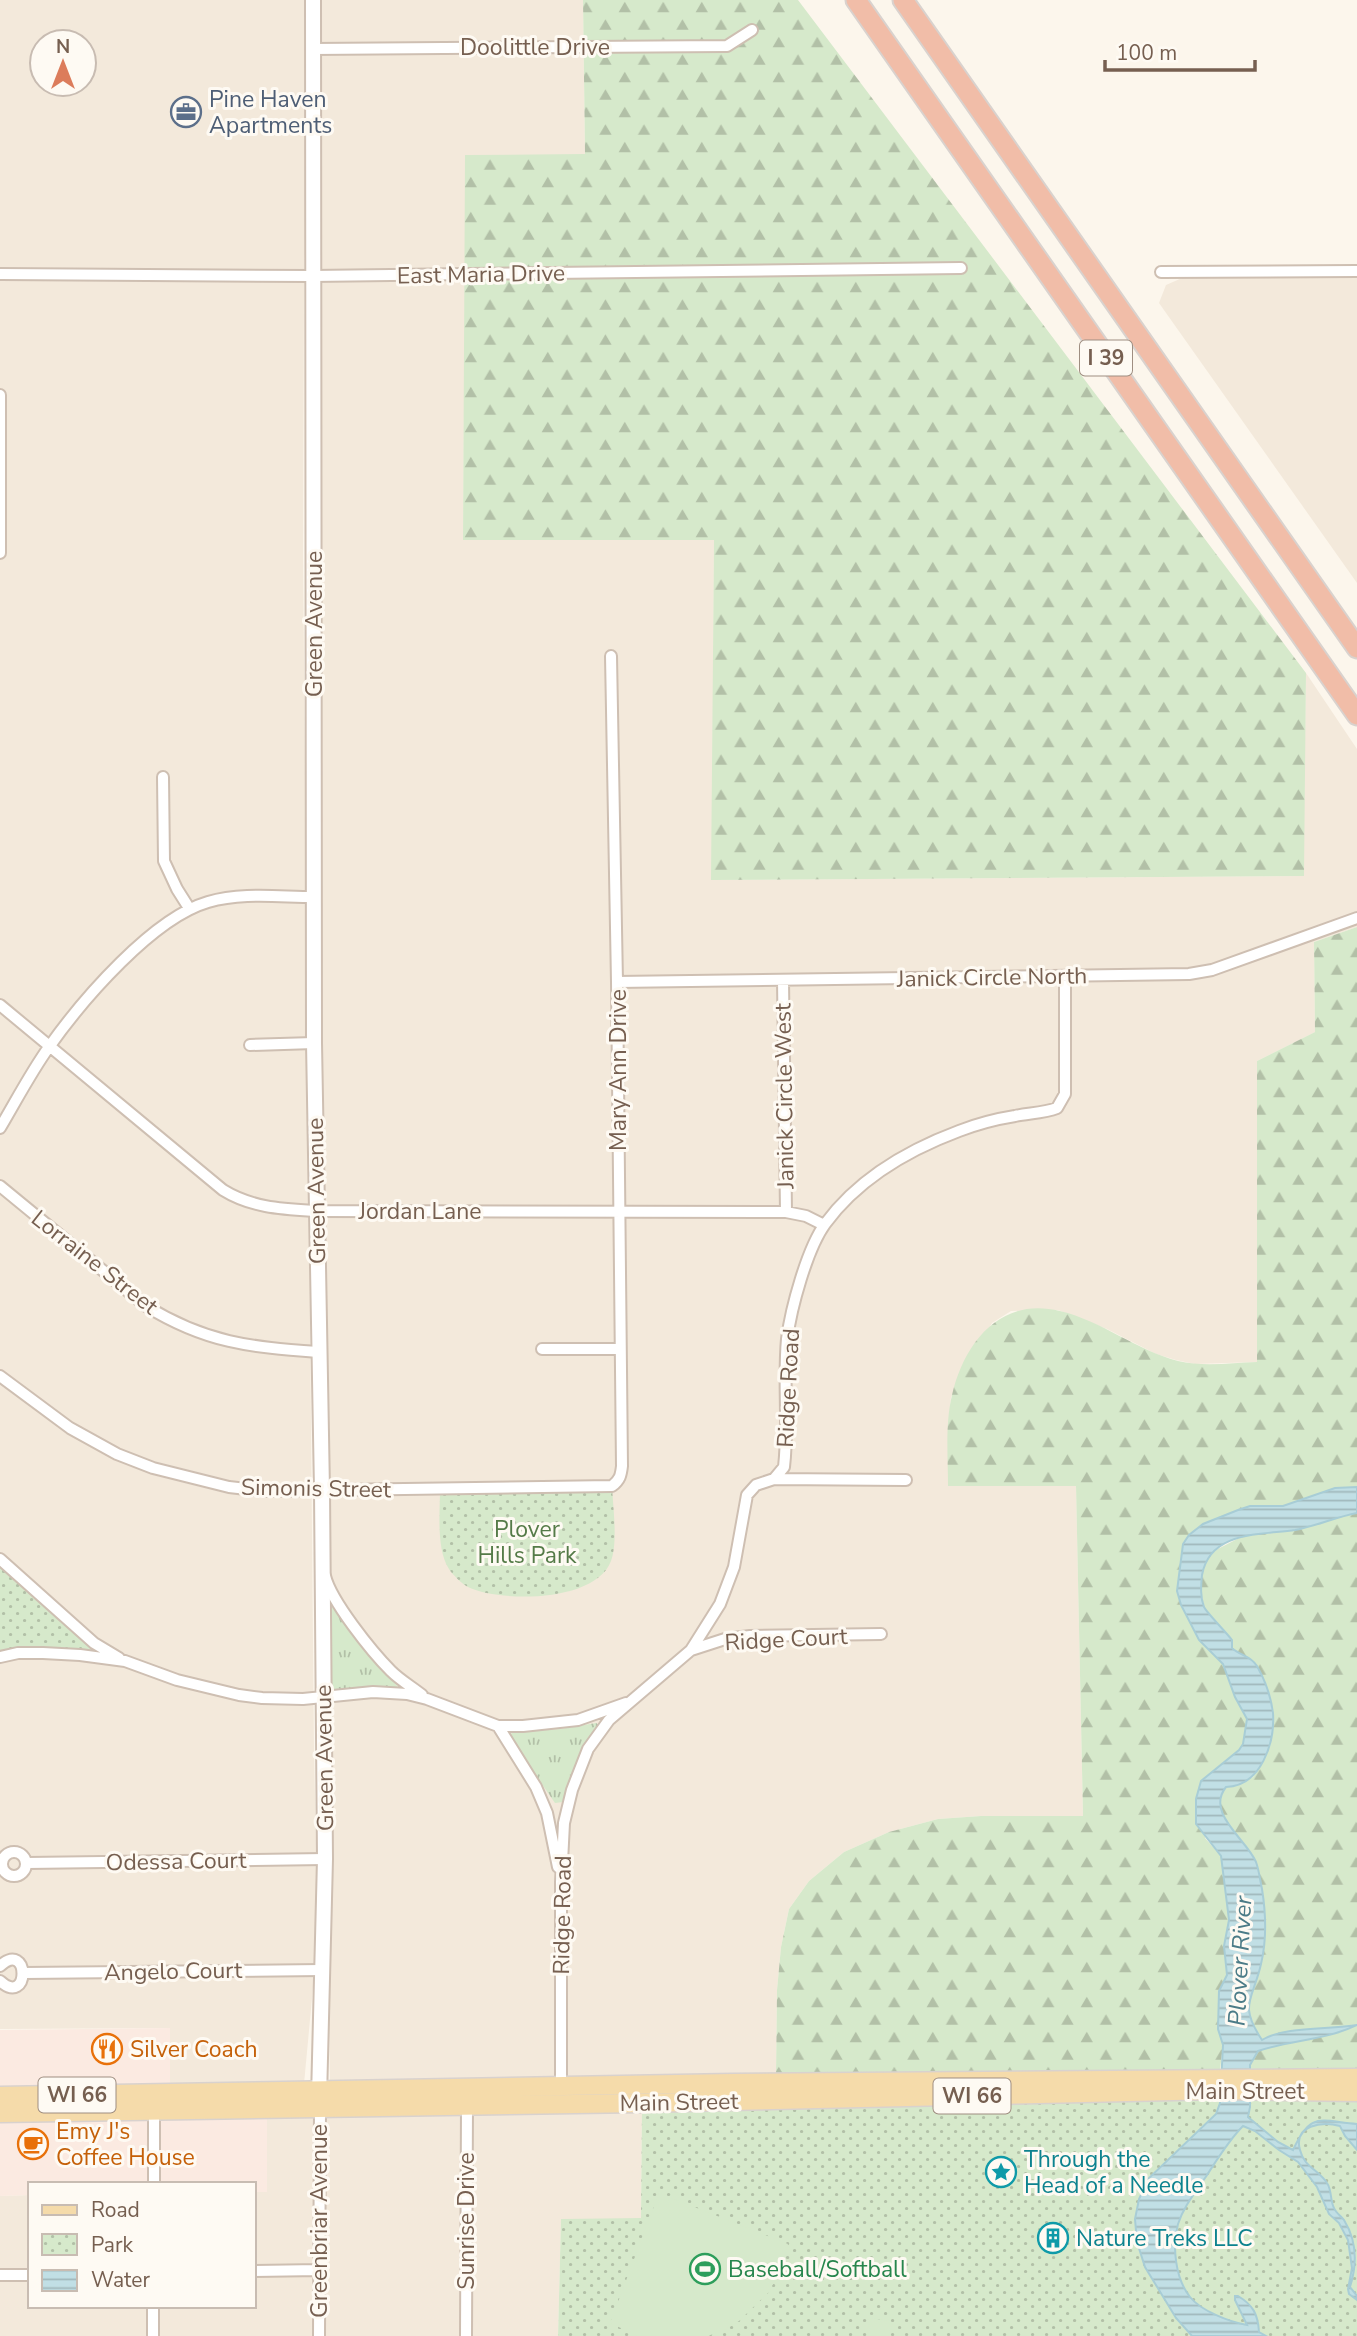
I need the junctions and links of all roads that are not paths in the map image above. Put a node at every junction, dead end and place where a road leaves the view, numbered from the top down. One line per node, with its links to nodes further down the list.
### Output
1 (313, 0): 5 (street, Green Avenue)
2 (856, 0): 15 (highway, I 39)
3 (903, 0): 13 (highway, I 39)
4 (752, 30): 5 (street, Doolittle Drive)
5 (312, 49): 10 (street, Green Avenue)
6 (961, 268): 10 (street, East Maria Drive)
7 (1357, 271): 8 (street)
8 (1161, 272)
9 (0, 274): 10 (street, East Maria Drive)
10 (312, 276): 17 (street, Green Avenue)
11 (0, 395): 12 (street)
12 (0, 553)
13 (1357, 648)
14 (611, 656): 22 (street, Mary Ann Drive)
15 (1357, 715)
16 (163, 777): 18 (street)
17 (314, 897): 18 (street); 24 (street, Green Avenue)
18 (189, 908): 25 (street)
19 (1357, 918): 20 (street, Janick Circle North)
20 (1065, 976): 21 (street, Janick Circle North); 32 (street, Ridge Road)
21 (783, 980): 22 (street, Janick Circle North); 31 (street, Janick Circle West)
22 (617, 982): 29 (street, Mary Ann Drive)
23 (0, 1005): 25 (street, Jordan Lane)
24 (314, 1043): 26 (street); 30 (street, Green Avenue)
25 (50, 1045): 27 (street); 30 (street, Jordan Lane)
26 (250, 1045)
27 (0, 1128)
28 (0, 1186): 35 (street, Lorraine Street)
29 (619, 1210): 30 (street, Jordan Lane); 31 (street, Jordan Lane); 34 (street, Mary Ann Drive)
30 (316, 1211): 35 (street, Green Avenue)
31 (786, 1212): 32 (street, Jordan Lane)
32 (824, 1225): 37 (street, Ridge Road)
33 (542, 1349): 34 (street)
34 (620, 1349): 39 (street, Mary Ann Drive)
35 (318, 1352): 40 (street, Green Avenue)
36 (0, 1376): 40 (street, Simonis Street)
37 (774, 1479): 38 (street); 44 (street, Ridge Road)
38 (906, 1479)
39 (618, 1482): 40 (street, Simonis Street)
40 (322, 1490): 42 (street, Green Avenue)
41 (0, 1559): 46 (street)
42 (323, 1564): 47 (street, Green Avenue); 48 (street)
43 (881, 1634): 44 (street, Ridge Court)
44 (691, 1650): 49 (street, Ridge Road)
45 (0, 1657): 46 (street)
46 (125, 1661): 47 (street)
47 (323, 1697): 48 (street); 51 (street, Green Avenue)
48 (427, 1699): 50 (street)
49 (632, 1701): 50 (street); 53 (street, Ridge Road)
50 (498, 1726): 53 (street)
51 (325, 1859): 52 (street, Odessa Court); 55 (street, Green Avenue)
52 (27, 1863)
53 (561, 1882): 61 (street, Ridge Road)
54 (0, 1966): 56 (street, Angelo Court)
55 (323, 1970): 56 (street, Angelo Court); 64 (street, Green Avenue)
56 (24, 1973): 57 (street, Angelo Court)
57 (0, 1981)
58 (1357, 2078): 60 (main road, Main Street / WI 66)
59 (1218, 2084): 60 (main road, Main Street / WI 66); 61 (main road, Main Street / WI 66); 66 (main road, Main Street / WI 66)
60 (1252, 2084): 62 (main road, Main Street / WI 66)
61 (561, 2086): 64 (main road, Main Street / WI 66)
62 (1357, 2092)
63 (0, 2096): 65 (main road, Main Street / WI 66)
64 (319, 2099): 65 (main road, Main Street / WI 66); 66 (main road, Main Street / WI 66); 69 (street, Greenbriar Avenue)
65 (154, 2102): 67 (main road, Main Street / WI 66); 68 (street)
66 (467, 2106): 76 (street, Sunrise Drive)
67 (0, 2113)
68 (154, 2182)
69 (318, 2270): 70 (street); 75 (street, Greenbriar Avenue)
70 (256, 2271)
71 (0, 2275): 72 (street)
72 (28, 2275)
73 (153, 2308): 74 (street)
74 (153, 2336)
75 (318, 2336)
76 (466, 2336)

